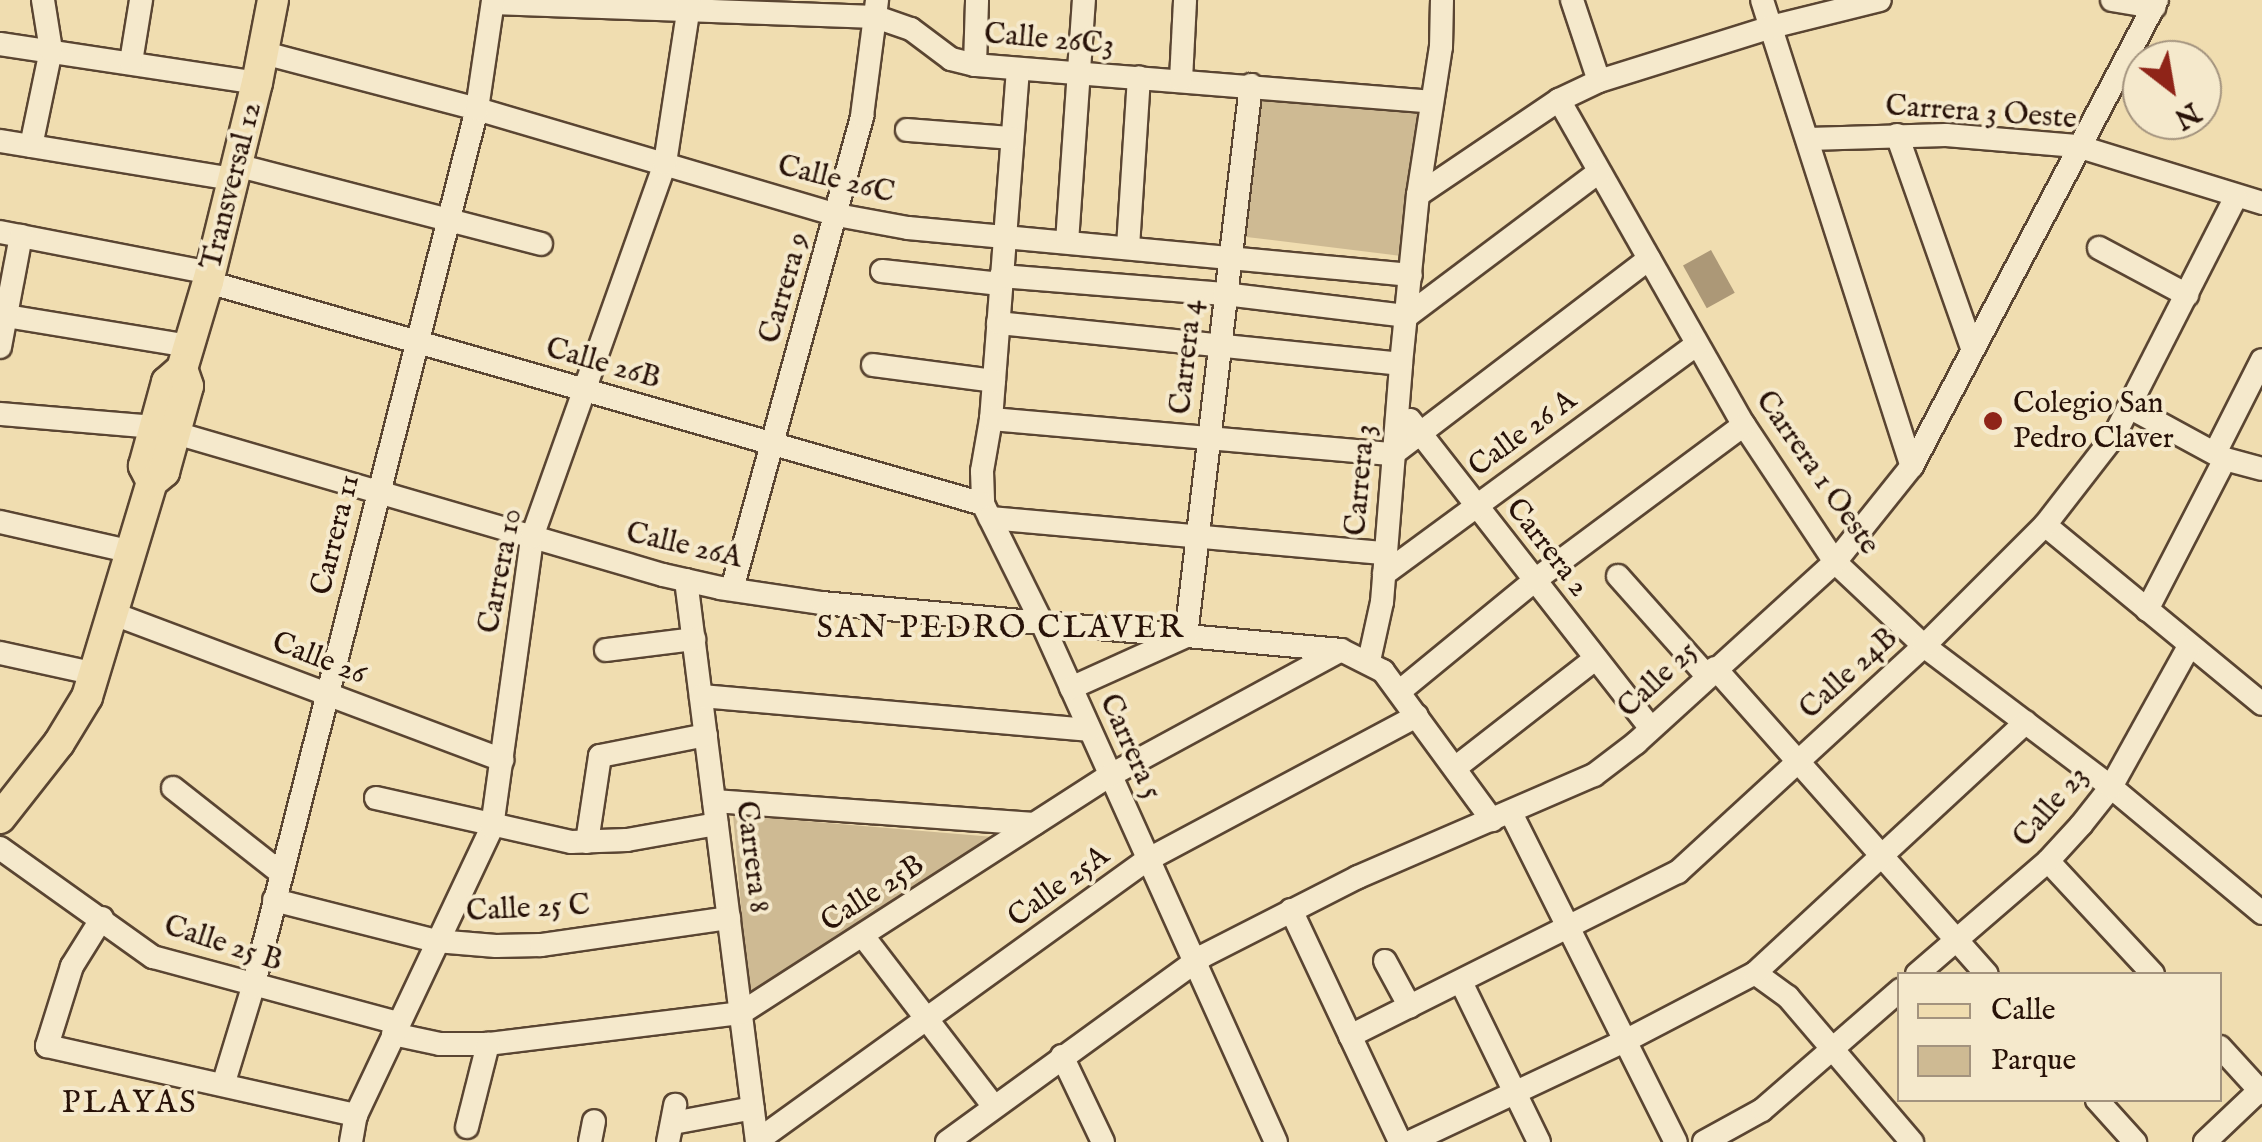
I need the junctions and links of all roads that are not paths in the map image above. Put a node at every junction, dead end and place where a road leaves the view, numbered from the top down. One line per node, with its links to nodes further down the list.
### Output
1 (43, 0): 19 (street)
2 (141, 0): 20 (street)
3 (272, 0): 22 (main road, Transversal 12)
4 (977, 0): 21 (street)
5 (1084, 0): 24 (street)
6 (1185, 0): 26 (street)
7 (1442, 0): 30 (street)
8 (1572, 0): 27 (street)
9 (1762, 0): 17 (street)
10 (1880, 0): 17 (street)
11 (2112, 0): 13 (street)
12 (493, 2): 14 (street, Calle 26C3); 31 (street, Carrera 11)
13 (2156, 3): 37 (street, Calle 25)
14 (690, 6): 15 (street, Calle 26C3); 39 (street, Carrera 10)
15 (784, 7): 16 (street, Calle 26C3)
16 (877, 8): 21 (street, Calle 26C3); 45 (street, Carrera 9)
17 (1770, 27): 27 (street); 35 (street)
18 (0, 44): 19 (street, Calle 26C)
19 (51, 50): 20 (street, Calle 26C); 36 (street)
20 (131, 62): 22 (street, Calle 26C)
21 (974, 65): 23 (street, Calle 26C3)
22 (260, 68): 31 (street, Calle 26C); 40 (main road, Transversal 12)
23 (1018, 69): 24 (street, Calle 26C3); 34 (street, Carrera 5)
24 (1082, 73): 25 (street, Calle 26C3); 49 (street)
25 (1139, 77): 26 (street, Calle 26C3); 51 (street)
26 (1181, 80): 28 (street, Calle 26C3)
27 (1599, 81): 29 (street)
28 (1251, 85): 30 (street, Calle 26C3); 53 (street, Carrera 4)
29 (1559, 100): 41 (street, Carrera 1 Oeste); 42 (street)
30 (1432, 102): 42 (street, Carrera 3)
31 (477, 109): 39 (street, Calle 26C); 46 (street, Carrera 11)
32 (907, 130): 34 (street)
33 (1897, 135): 35 (street, Carrera 3 Oeste); 37 (street, Carrera 3 Oeste); 68 (street)
34 (1012, 138): 48 (street, Carrera 5)
35 (1808, 139): 86 (street)
36 (32, 146): 38 (street); 40 (street)
37 (2077, 146): 43 (street, Carrera 3 Oeste); 68 (street, Calle 25)
38 (1, 148)
39 (665, 164): 45 (street, Calle 26C); 74 (street, Carrera 10)
40 (235, 172): 46 (street); 57 (main road, Transversal 12)
41 (1599, 172): 54 (street, Carrera 1 Oeste); 62 (street)
42 (1418, 195): 56 (street, Carrera 3)
43 (2236, 198): 44 (street, Carrera 3 Oeste); 60 (street, Calle 24B)
44 (2262, 203)
45 (837, 215): 48 (street, Calle 26C); 83 (street, Carrera 9)
46 (448, 218): 50 (street); 64 (street, Carrera 11)
47 (10, 234): 57 (street, Calle 26B); 61 (street)
48 (1003, 238): 49 (street, Calle 26C); 58 (street, Carrera 5)
49 (1068, 242): 51 (street, Calle 26C)
50 (541, 244)
51 (1128, 247): 53 (street, Calle 26C)
52 (2099, 248): 60 (street)
53 (1228, 255): 56 (street, Calle 26C); 59 (street, Carrera 4)
54 (1649, 259): 65 (street, Carrera 1 Oeste); 81 (street)
55 (882, 271): 58 (street)
56 (1411, 275): 62 (street, Carrera 3)
57 (209, 277): 64 (street, Calle 26B); 69 (main road, Transversal 12)
58 (1001, 280): 59 (street); 63 (street, Carrera 5)
59 (1224, 294): 62 (street); 66 (street, Carrera 4)
60 (2187, 295): 76 (street, Calle 24B)
61 (3, 316): 67 (street); 69 (street)
62 (1407, 316): 71 (street, Carrera 3)
63 (998, 324): 66 (street); 73 (street, Carrera 5)
64 (416, 343): 74 (street, Calle 26B); 88 (street, Carrera 11)
65 (1698, 344): 79 (street, Carrera 1 Oeste); 89 (street, Calle 26 A)
66 (1218, 346): 71 (street); 82 (street, Carrera 4)
67 (0, 347)
68 (1972, 348): 86 (street, Calle 25)
69 (186, 358): 80 (main road, Transversal 12)
70 (2262, 360): 85 (street)
71 (1401, 364): 75 (street, Carrera 3)
72 (874, 365): 73 (street)
73 (994, 380): 78 (street, Carrera 5)
74 (584, 390): 83 (street, Calle 26B); 94 (street, Carrera 10)
75 (1398, 402): 81 (street, Carrera 2); 84 (street, Carrera 3)
76 (2130, 408): 85 (street); 92 (street, Calle 24B)
77 (0, 414): 80 (street, Calle 26A)
78 (990, 418): 82 (street); 90 (street, Carrera 5)
79 (1744, 425): 96 (street, Carrera 1 Oeste); 100 (street)
80 (165, 430): 88 (street, Calle 26A); 95 (main road, Transversal 12)
81 (1418, 431): 84 (street); 89 (street, Carrera 2)
82 (1208, 439): 84 (street); 93 (street, Carrera 4)
83 (772, 442): 90 (street, Calle 26B); 101 (street, Carrera 9)
84 (1393, 454): 97 (street, Carrera 3)
85 (2220, 456): 87 (street); 102 (street)
86 (1912, 466): 96 (street, Calle 25)
87 (2262, 469)
88 (378, 492): 94 (street, Calle 26A); 118 (street, Carrera 11)
89 (1476, 506): 97 (street, Calle 26 A); 100 (street, Carrera 2)
90 (986, 511): 93 (street, Calle 26B); 104 (street, Carrera 5)
91 (0, 522): 95 (street)
92 (2045, 525): 102 (street); 107 (street, Calle 24B)
93 (1199, 533): 97 (street, Calle 26B); 105 (street, Carrera 4)
94 (532, 537): 99 (street, Calle 26A); 127 (street, Carrera 10)
95 (132, 552): 103 (main road, Transversal 12)
96 (1835, 562): 107 (street, Carrera 1 Oeste); 114 (street, Calle 25)
97 (1385, 563): 113 (street, Carrera 3)
98 (1618, 576): 114 (street)
99 (686, 580): 101 (street, Calle 26A); 106 (street, Carrera 8)
100 (1535, 580): 112 (street, Carrera 2); 117 (street)
101 (732, 590): 104 (street, Calle 26A)
102 (2147, 610): 108 (street)
103 (114, 614): 115 (main road, Transversal 12); 118 (street, Calle 26)
104 (1042, 623): 105 (street, Calle 26A); 116 (street, Carrera 5)
105 (1186, 636): 110 (street, Calle 26A); 116 (street)
106 (694, 639): 109 (street); 119 (street, Carrera 8)
107 (1924, 646): 122 (street, Carrera 1 Oeste); 126 (street, Calle 24B)
108 (2189, 646): 120 (street); 130 (street, Calle 23)
109 (606, 650)
110 (1341, 650): 113 (street, Calle 26A); 129 (street, Calle 25B)
111 (0, 653): 115 (street)
112 (1595, 659): 123 (street, Carrera 2); 128 (street)
113 (1369, 661): 117 (street)
114 (1710, 672): 123 (street, Calle 25); 126 (street)
115 (96, 674): 135 (main road, Transversal 12)
116 (1071, 688): 124 (street, Carrera 5)
117 (1400, 692): 121 (street)
118 (327, 694): 127 (street, Calle 26); 143 (street, Carrera 11)
119 (701, 696): 124 (street); 125 (street, Carrera 8)
120 (2262, 704)
121 (1417, 716): 128 (street); 141 (street, Calle 25A)
122 (2026, 722): 130 (street, Carrera 1 Oeste); 140 (street)
123 (1651, 728): 134 (street, Calle 25)
124 (1089, 730): 129 (street, Carrera 5)
125 (706, 734): 133 (street, Carrera 8); 138 (street)
126 (1798, 759): 140 (street); 149 (street, Calle 24B)
127 (502, 760): 137 (street, Carrera 10)
128 (1454, 768): 134 (street)
129 (1109, 776): 136 (street, Calle 25B); 141 (street, Carrera 5)
130 (2111, 787): 142 (street, Calle 23); 146 (street, Carrera 1 Oeste)
131 (173, 788): 143 (street)
132 (376, 798): 137 (street)
133 (716, 813): 136 (street); 138 (street); 148 (street, Carrera 8)
134 (1502, 816): 145 (street, Calle 25); 149 (street)
135 (0, 818)
136 (1034, 824): 150 (street, Calle 25B)
137 (492, 827): 138 (street); 152 (street, Carrera 10)
138 (587, 842)
139 (0, 848): 147 (street, Calle 25 B)
140 (1883, 856): 151 (street); 158 (street)
141 (1147, 860): 154 (street, Carrera 5); 164 (street, Calle 25A)
142 (2048, 861): 151 (street, Calle 23); 157 (street)
143 (281, 873): 144 (street, Carrera 11)
144 (274, 900): 152 (street, Calle 25 C); 160 (street, Carrera 11)
145 (1291, 910): 154 (street, Calle 25); 166 (street)
146 (2262, 913)
147 (102, 918): 160 (street, Calle 25 B); 172 (street)
148 (729, 918): 152 (street, Calle 25 C); 163 (street, Carrera 8)
149 (1572, 928): 159 (street, Calle 24B); 167 (street)
150 (863, 936): 163 (street, Calle 25B); 164 (street)
151 (1955, 939): 155 (street, Calle 23); 156 (street)
152 (436, 940): 165 (street, Carrera 10)
153 (1385, 961): 162 (street)
154 (1193, 963): 171 (street, Calle 25); 185 (street, Carrera 5)
155 (1918, 972)
156 (1985, 972)
157 (2150, 972)
158 (1755, 973): 167 (street); 170 (street)
159 (1461, 982): 162 (street, Calle 24B); 174 (street)
160 (253, 986): 165 (street, Calle 25 B); 172 (street, Carrera 11)
161 (1897, 993): 170 (street)
162 (1410, 1007): 166 (street, Calle 24B)
163 (740, 1013): 168 (street, Calle 25B); 177 (street, Carrera 8)
164 (928, 1019): 176 (street); 181 (street, Calle 25A)
165 (395, 1028): 168 (street, Calle 25B); 178 (street, Carrera 10)
166 (1350, 1036): 186 (street)
167 (1625, 1042): 174 (street); 189 (street)
168 (488, 1044): 180 (street)
169 (2222, 1049): 173 (street)
170 (1833, 1051): 190 (street); 191 (street)
171 (1062, 1056): 176 (street, Calle 25); 184 (street)
172 (224, 1082): 178 (street)
173 (2261, 1091): 193 (street)
174 (1515, 1093): 187 (street); 188 (street)
175 (2099, 1102): 192 (street)
176 (994, 1107): 183 (street, Calle 25)
177 (752, 1108): 179 (street); 181 (street, Carrera 8)
178 (356, 1115): 182 (street, Carrera 10)
179 (672, 1123)
180 (467, 1127)
181 (757, 1141)
182 (351, 1142)
183 (947, 1142)
184 (1103, 1142)
185 (1276, 1142)
186 (1400, 1142)
187 (1410, 1142)
188 (1540, 1142)
189 (1676, 1142)
190 (1704, 1142)
191 (1912, 1142)
192 (2135, 1142)
193 (2205, 1142)

